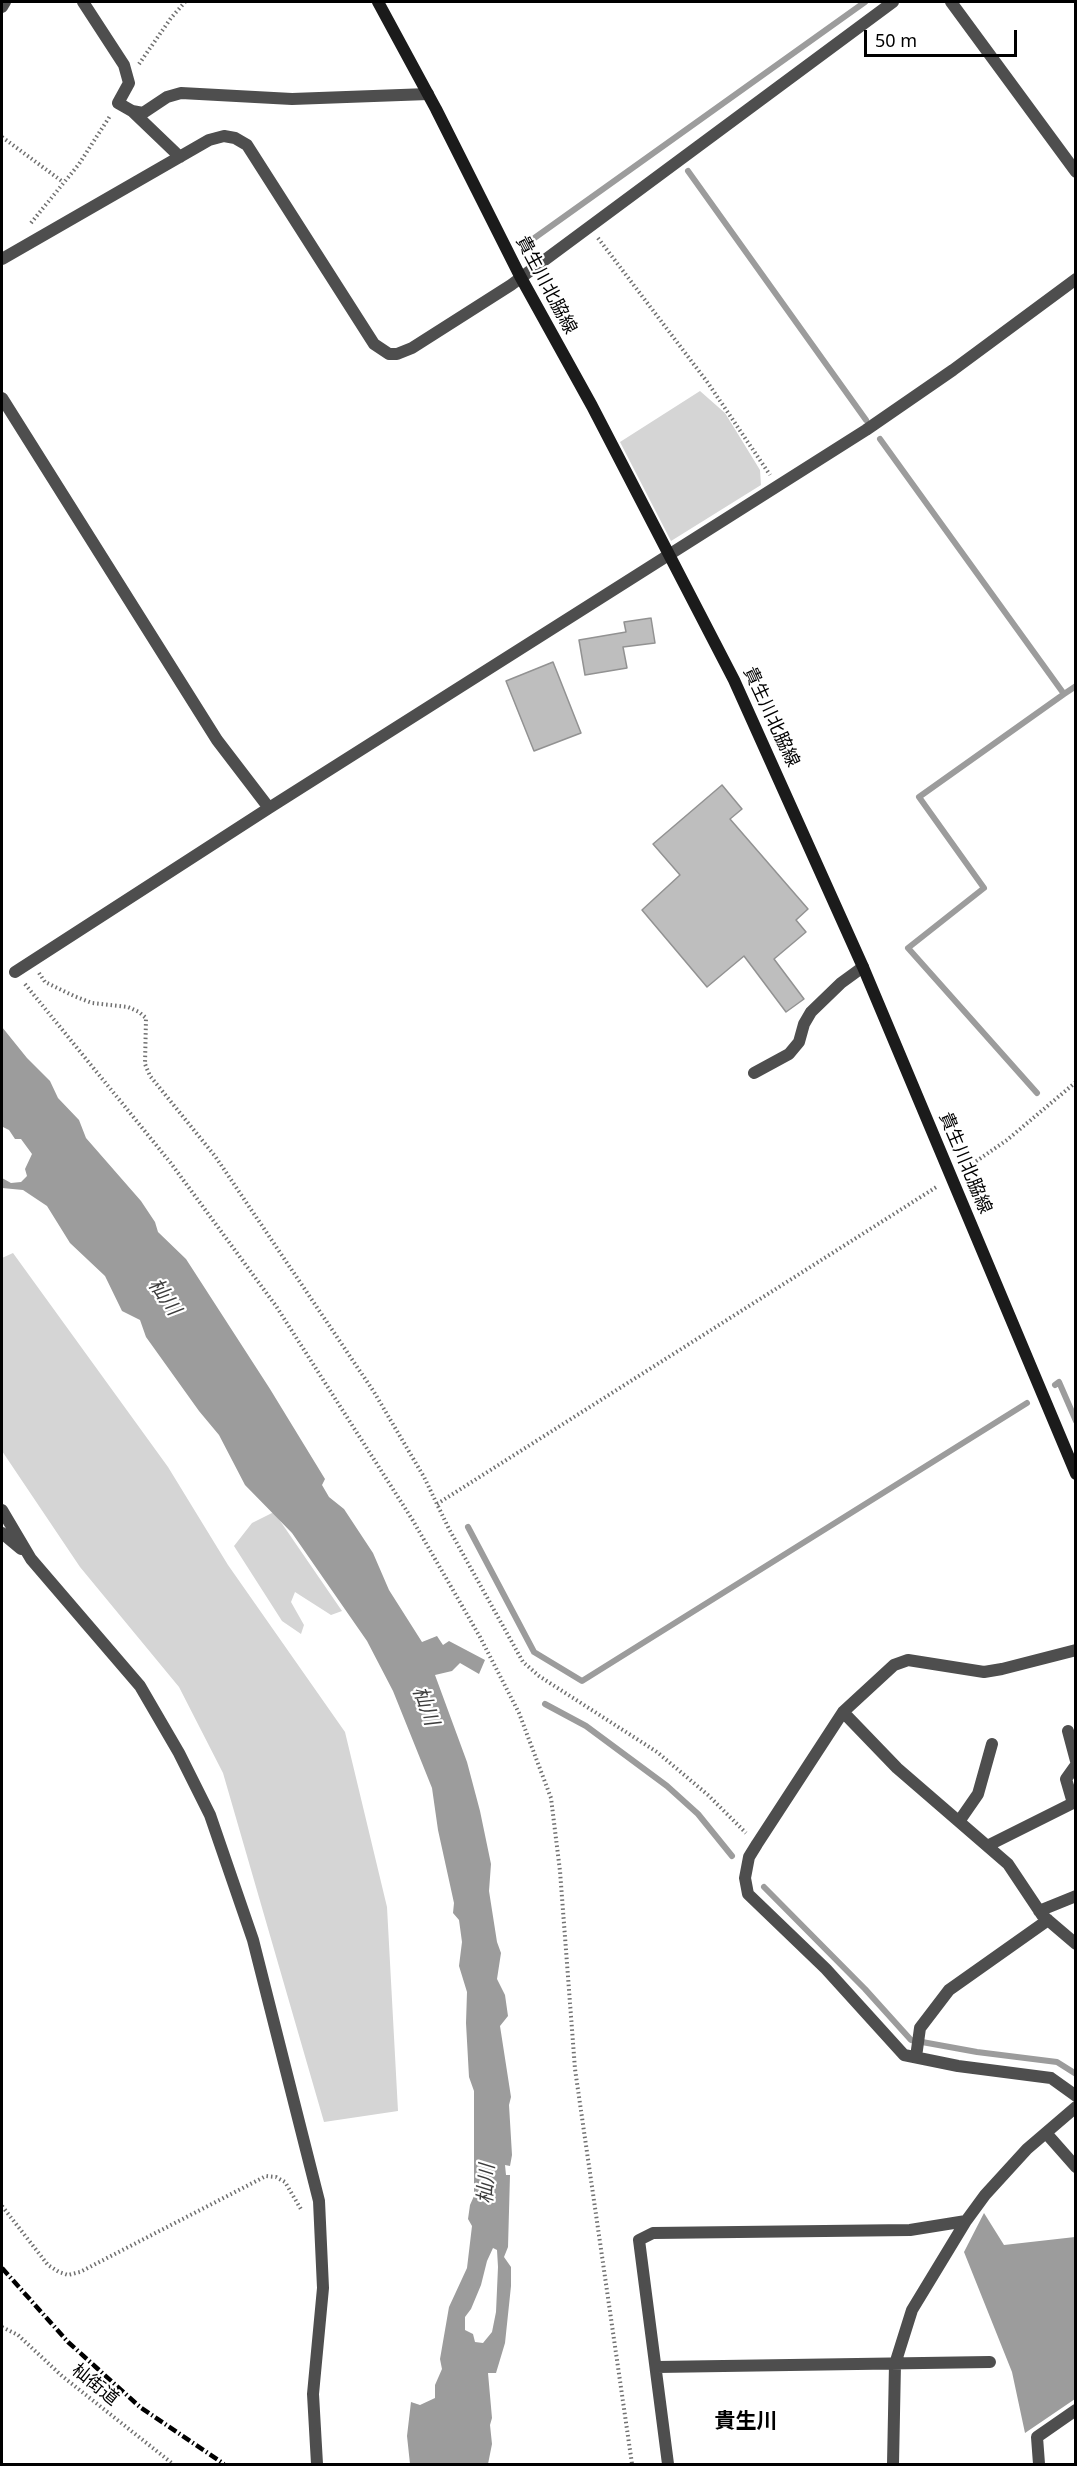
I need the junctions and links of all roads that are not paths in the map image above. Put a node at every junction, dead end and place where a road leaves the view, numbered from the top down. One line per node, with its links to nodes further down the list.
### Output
1 (5, 2): 6 (street)
2 (84, 2): 8 (street)
3 (378, 2): 7 (main road, 貴生川北脇線)
4 (894, 2): 12 (street)
5 (951, 2): 10 (street)
6 (2, 8)
7 (428, 93): 8 (street); 12 (main road, 貴生川北脇線)
8 (132, 111): 9 (street)
9 (180, 157): 11 (street); 12 (street)
10 (1076, 172)
11 (2, 259)
12 (520, 276): 15 (main road, 貴生川北脇線)
13 (1076, 279): 15 (street)
14 (2, 398): 16 (street)
15 (669, 554): 16 (street); 17 (main road, 貴生川北脇線)
16 (269, 808): 18 (street)
17 (863, 967): 19 (street); 20 (main road, 貴生川北脇線)
18 (15, 972)
19 (754, 1073)
20 (1076, 1474)
21 (2, 1510): 23 (street)
22 (2, 1533): 23 (street)
23 (32, 1559): 44 (street)
24 (1076, 1650): 25 (street)
25 (843, 1712): 29 (street); 34 (street)
26 (1068, 1731): 28 (street)
27 (992, 1744): 29 (street)
28 (1076, 1763): 30 (street)
29 (960, 1820): 30 (street)
30 (989, 1845): 32 (street)
31 (1076, 1896): 32 (street)
32 (1043, 1916): 33 (street); 34 (street)
33 (1076, 1944)
34 (916, 2057): 35 (street)
35 (1076, 2096)
36 (1076, 2107): 37 (street)
37 (1046, 2133): 38 (street); 39 (street)
38 (1076, 2167)
39 (966, 2221): 41 (street); 42 (street)
40 (990, 2362): 41 (street)
41 (895, 2364): 42 (street); 46 (street)
42 (657, 2367): 45 (street)
43 (1076, 2410): 47 (street)
44 (317, 2464)
45 (668, 2464)
46 (893, 2464)
47 (1039, 2464)

